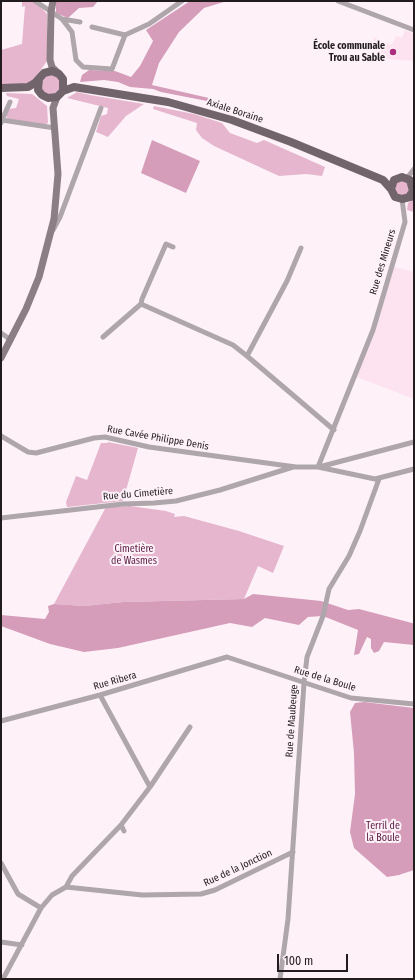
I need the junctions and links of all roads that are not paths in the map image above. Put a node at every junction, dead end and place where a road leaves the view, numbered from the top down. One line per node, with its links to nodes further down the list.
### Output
1 (35, 1): 5 (street)
2 (53, 1): 5 (street)
3 (182, 1): 10 (street)
4 (338, 1): 9 (street)
5 (51, 12): 6 (street); 11 (street)
6 (62, 20): 7 (street); 10 (street)
7 (80, 22)
8 (92, 27): 10 (street)
9 (414, 30)
10 (125, 35)
11 (50, 60): 12 (street); 13 (street)
12 (40, 77): 13 (main road); 14 (main road); 18 (main road)
13 (61, 77): 16 (main road); 17 (main road)
14 (23, 87): 15 (main road); 18 (main road, Axiale Boraine)
15 (1, 88)
16 (74, 88): 17 (main road, Axiale Boraine); 27 (main road, Axiale Boraine)
17 (60, 94): 18 (main road, Axiale Boraine); 20 (street)
18 (42, 95): 20 (street)
19 (10, 102): 22 (street)
20 (53, 108): 23 (street)
21 (101, 108): 31 (street)
22 (2, 122): 23 (street)
23 (55, 128): 31 (street)
24 (414, 169): 26 (street)
25 (396, 178): 26 (main road); 27 (main road); 29 (main road)
26 (408, 178): 28 (main road)
27 (383, 180): 29 (main road)
28 (414, 187): 30 (main road)
29 (391, 189): 30 (main road)
30 (408, 197): 40 (street, Rue des Mineurs)
31 (51, 233): 37 (street)
32 (173, 248): 34 (street)
33 (301, 248): 38 (street)
34 (143, 305): 36 (street); 38 (street)
35 (1, 333): 37 (street)
36 (102, 337)
37 (11, 340): 39 (street)
38 (247, 356): 40 (street)
39 (1, 358)
40 (334, 430): 44 (street, Rue des Mineurs)
41 (1, 436): 43 (street, Rue Cavée Philippe Denis)
42 (414, 442): 44 (street)
43 (296, 467): 44 (street, Rue Cavée Philippe Denis); 47 (street, Rue du Cimetière)
44 (318, 467): 46 (street)
45 (414, 469): 46 (street)
46 (378, 479): 49 (street, Rue de Maubeuge)
47 (1, 518)
48 (233, 658): 49 (street, Rue de la Boule); 50 (street, Rue Ribera)
49 (304, 683): 51 (street, Rue de la Boule); 57 (street, Rue de Maubeuge)
50 (100, 695): 52 (street, Rue Ribera); 54 (street)
51 (414, 704)
52 (1, 721)
53 (190, 727): 54 (street)
54 (150, 787): 55 (street)
55 (121, 825): 56 (street); 59 (street)
56 (124, 831)
57 (292, 852): 59 (street, Rue de la Jonction); 64 (street, Rue de Maubeuge)
58 (1, 864): 60 (street)
59 (66, 887): 60 (street)
60 (41, 908): 62 (street)
61 (1, 942): 62 (street)
62 (22, 945): 63 (street)
63 (3, 979)
64 (280, 979)

